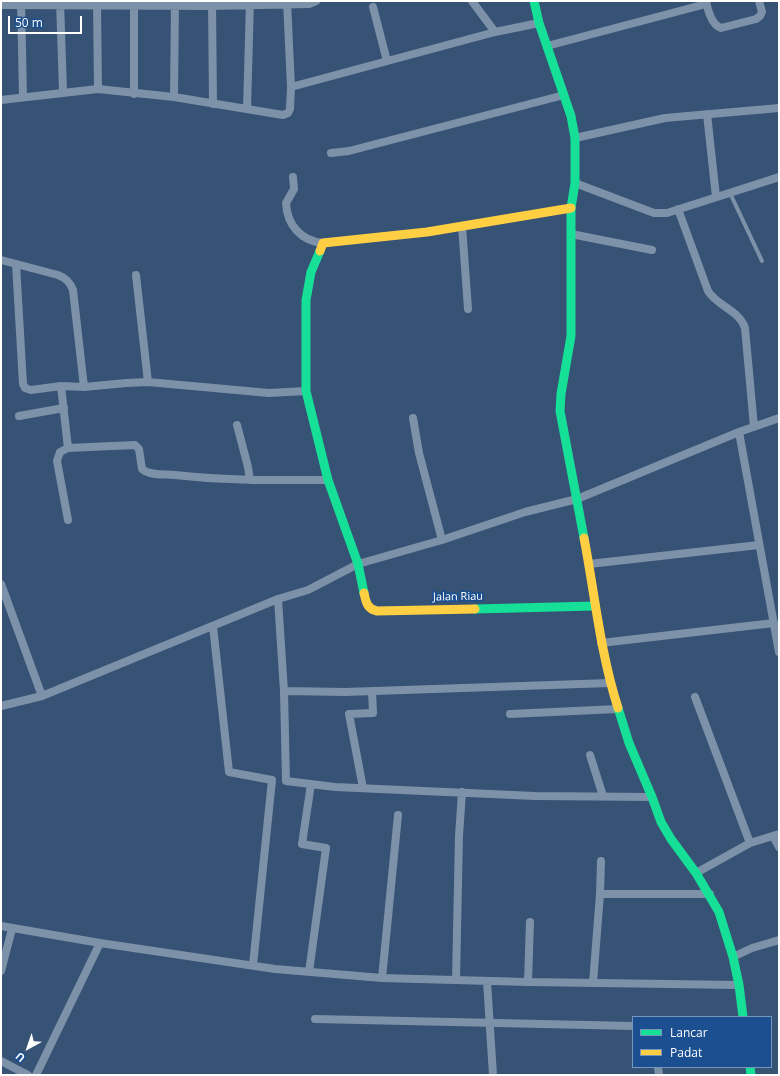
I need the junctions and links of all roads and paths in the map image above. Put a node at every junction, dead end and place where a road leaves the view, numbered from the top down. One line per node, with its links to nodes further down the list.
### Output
1 (316, 1): 5 (street)
2 (472, 1): 17 (street)
3 (534, 1): 16 (street)
4 (759, 1): 6 (street)
5 (287, 2): 13 (street); 20 (street)
6 (706, 2): 18 (street)
7 (21, 3): 8 (street); 14 (street); 25 (street)
8 (60, 3): 9 (street); 22 (street)
9 (97, 3): 10 (street); 21 (street)
10 (133, 3): 11 (street); 23 (street)
11 (175, 3): 12 (street); 26 (street)
12 (212, 3): 13 (street); 28 (street)
13 (250, 3): 30 (street)
14 (1, 5)
15 (373, 7): 19 (street)
16 (539, 22): 17 (street); 18 (street)
17 (495, 32): 19 (street)
18 (547, 46): 24 (street)
19 (387, 61): 20 (street)
20 (291, 87): 30 (street)
21 (98, 89): 22 (street); 23 (street)
22 (62, 92): 25 (street)
23 (134, 94): 26 (street)
24 (564, 95): 32 (street); 33 (street)
25 (23, 97): 27 (street)
26 (174, 97): 28 (street)
27 (1, 100)
28 (213, 104): 30 (street)
29 (779, 108): 31 (street)
30 (247, 109)
31 (707, 114): 32 (street); 38 (street)
32 (575, 138): 36 (street)
33 (331, 153)
34 (293, 177): 43 (street)
35 (778, 180): 37 (street)
36 (575, 183): 39 (street); 40 (street)
37 (730, 192): 38 (street); 46 (lane)
38 (716, 197): 40 (street)
39 (571, 208): 41 (street); 42 (street)
40 (678, 209): 59 (street)
41 (462, 226): 43 (street); 49 (street)
42 (571, 234): 44 (street); 64 (street)
43 (323, 243): 53 (street, Jalan Riau)
44 (652, 250)
45 (1, 260): 47 (street)
46 (762, 261)
47 (16, 264): 51 (street); 52 (street)
48 (136, 274): 50 (street)
49 (468, 310)
50 (148, 382): 52 (street); 53 (street)
51 (61, 386): 52 (street); 54 (street)
52 (84, 387)
53 (306, 391): 63 (street, Jalan Riau)
54 (64, 408): 55 (street); 61 (street)
55 (19, 416)
56 (413, 418): 66 (street)
57 (779, 418): 59 (street)
58 (237, 425): 62 (street)
59 (754, 427): 60 (street)
60 (739, 432): 64 (street); 67 (street)
61 (68, 448): 62 (street); 65 (street)
62 (250, 480): 63 (street)
63 (328, 480): 68 (street, Jalan Riau)
64 (577, 500): 66 (street); 69 (street)
65 (68, 520)
66 (442, 540): 68 (street)
67 (759, 545): 69 (street); 73 (street)
68 (358, 564): 71 (street); 72 (street, Jalan Riau)
69 (589, 564): 72 (street)
70 (1, 584): 80 (street)
71 (278, 599): 74 (street); 78 (street)
72 (595, 606): 75 (street)
73 (774, 623): 75 (street); 76 (street)
74 (213, 626): 80 (street); 86 (street)
75 (601, 643): 77 (street)
76 (779, 652)
77 (610, 683): 79 (street); 83 (street)
78 (284, 691): 79 (street); 87 (street)
79 (372, 691): 89 (street)
80 (42, 696): 82 (street)
81 (695, 697): 95 (street)
82 (1, 706)
83 (618, 709): 84 (street); 92 (street)
84 (510, 714)
85 (590, 755): 91 (street)
86 (272, 780): 87 (street); 107 (street)
87 (286, 781): 88 (street)
88 (311, 784): 89 (street); 109 (street)
89 (363, 788): 90 (street)
90 (462, 792): 91 (street); 111 (street)
91 (603, 796): 92 (street)
92 (652, 797): 98 (street)
93 (398, 815): 110 (street)
94 (776, 835): 95 (street); 96 (street)
95 (750, 843): 98 (street)
96 (779, 847)
97 (601, 861): 99 (street)
98 (696, 873): 100 (street)
99 (600, 894): 100 (street); 114 (street)
100 (710, 894): 106 (street)
101 (530, 922): 113 (street)
102 (1, 926): 103 (street)
103 (12, 929): 105 (street); 108 (street)
104 (779, 940): 106 (street)
105 (100, 943): 107 (street); 122 (street)
106 (733, 956): 115 (street)
107 (253, 965): 109 (street)
108 (1, 969)
109 (309, 972): 110 (street)
110 (382, 978): 111 (street)
111 (456, 980): 112 (street)
112 (487, 981): 113 (street); 118 (street)
113 (528, 982): 114 (street)
114 (593, 983): 115 (street)
115 (739, 985): 116 (street)
116 (743, 1016)
117 (315, 1019): 118 (street)
118 (490, 1022): 119 (street); 123 (street)
119 (632, 1026)
120 (1, 1061): 121 (street)
121 (28, 1075)
122 (36, 1075)
123 (493, 1075)

